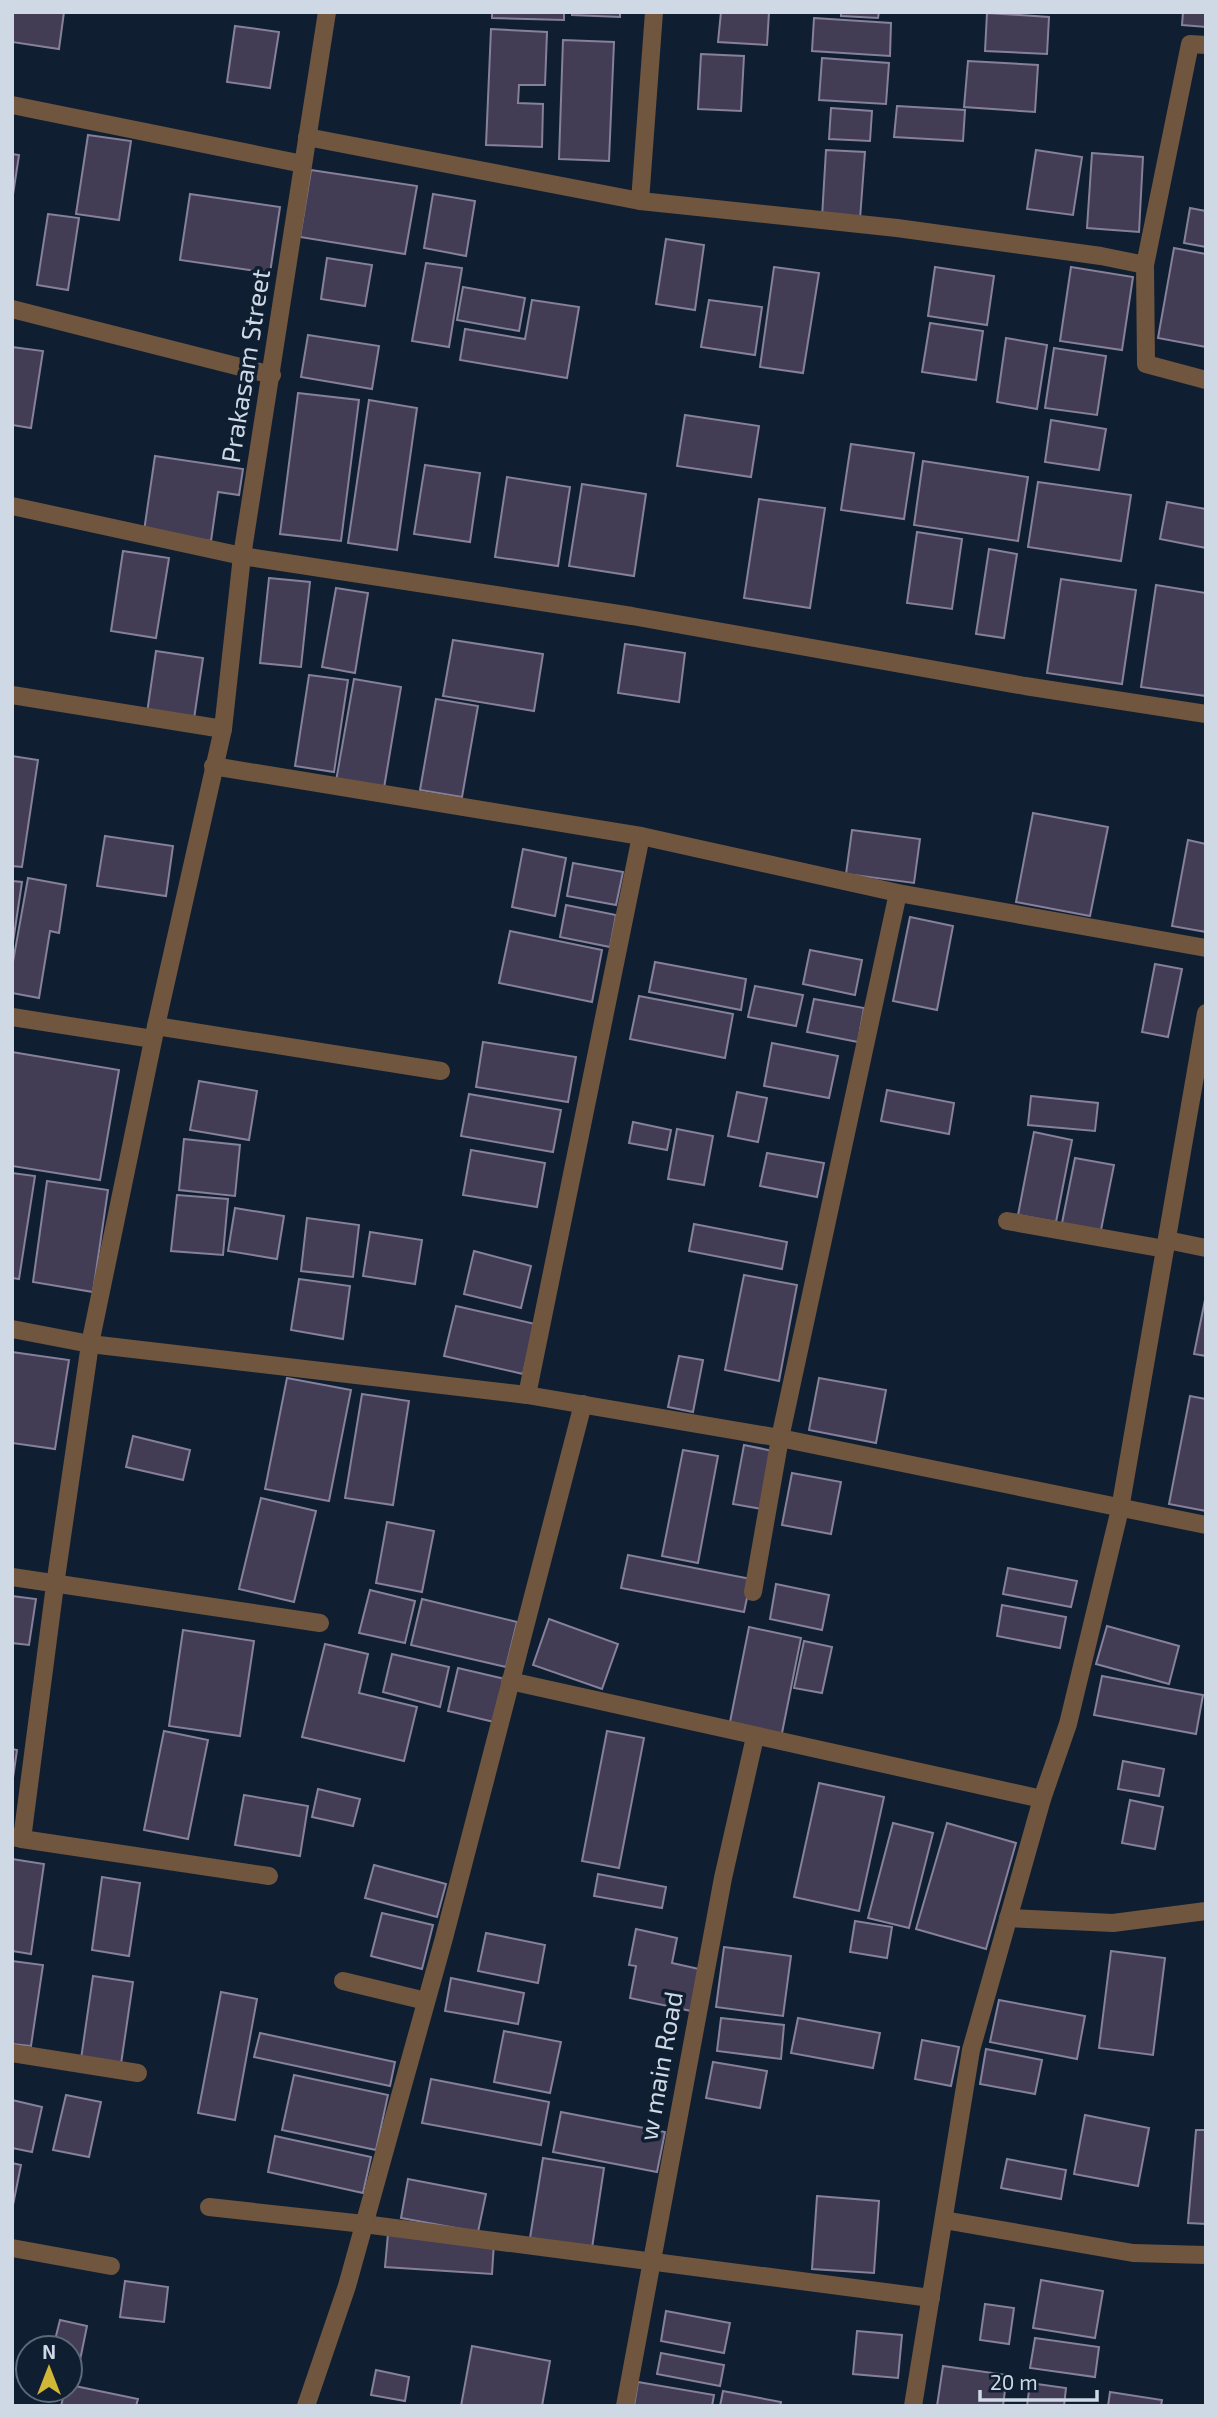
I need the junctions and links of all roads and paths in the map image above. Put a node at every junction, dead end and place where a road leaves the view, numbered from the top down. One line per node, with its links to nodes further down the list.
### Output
1 (327, 12): 5 (street, Prakasam Street)
2 (654, 12): 7 (street)
3 (1206, 45): 8 (street)
4 (12, 105): 6 (street)
5 (307, 137): 6 (street, Prakasam Street); 7 (street)
6 (303, 164): 10 (street, Prakasam Street)
7 (640, 201): 8 (street)
8 (1145, 265): 11 (street)
9 (12, 309): 10 (street)
10 (272, 374): 13 (street, Prakasam Street)
11 (1206, 380)
12 (12, 506): 13 (street)
13 (242, 556): 15 (street); 16 (street, Prakasam Street)
14 (12, 695): 16 (street)
15 (1206, 713)
16 (223, 729): 17 (street, Prakasam Street)
17 (213, 766): 18 (street); 23 (street, Prakasam Street)
18 (641, 836): 19 (street); 30 (street)
19 (898, 893): 20 (street); 32 (street)
20 (1206, 948)
21 (1206, 1013): 26 (street)
22 (12, 1017): 23 (street)
23 (154, 1032): 24 (street); 29 (street, Prakasam Street)
24 (441, 1071)
25 (1007, 1221): 26 (street)
26 (1166, 1245): 27 (street); 33 (street)
27 (1206, 1248)
28 (12, 1329): 29 (street)
29 (90, 1344): 30 (street); 36 (street, Prakasam Street)
30 (527, 1395): 31 (street)
31 (583, 1404): 32 (street); 39 (street)
32 (780, 1438): 33 (street); 37 (street)
33 (1120, 1509): 34 (street); 41 (street)
34 (1206, 1525)
35 (12, 1577): 36 (street)
36 (55, 1585): 38 (street); 42 (street, Prakasam Street)
37 (753, 1592)
38 (320, 1623)
39 (510, 1682): 40 (street); 47 (street)
40 (755, 1737): 41 (street); 55 (street, w main Road)
41 (1042, 1798): 45 (street)
42 (17, 1838): 43 (street)
43 (269, 1876)
44 (1206, 1910): 45 (street)
45 (1008, 1917): 51 (street)
46 (343, 1981): 47 (street)
47 (426, 2001): 52 (street)
48 (12, 2053): 49 (street)
49 (138, 2073)
50 (209, 2207): 52 (street)
51 (944, 2220): 54 (street); 57 (street)
52 (364, 2224): 55 (street); 58 (street)
53 (12, 2248): 56 (street)
54 (1206, 2255)
55 (653, 2263): 57 (street); 59 (street, w main Road)
56 (111, 2266)
57 (931, 2298): 60 (street)
58 (306, 2406)
59 (625, 2406)
60 (913, 2406)

